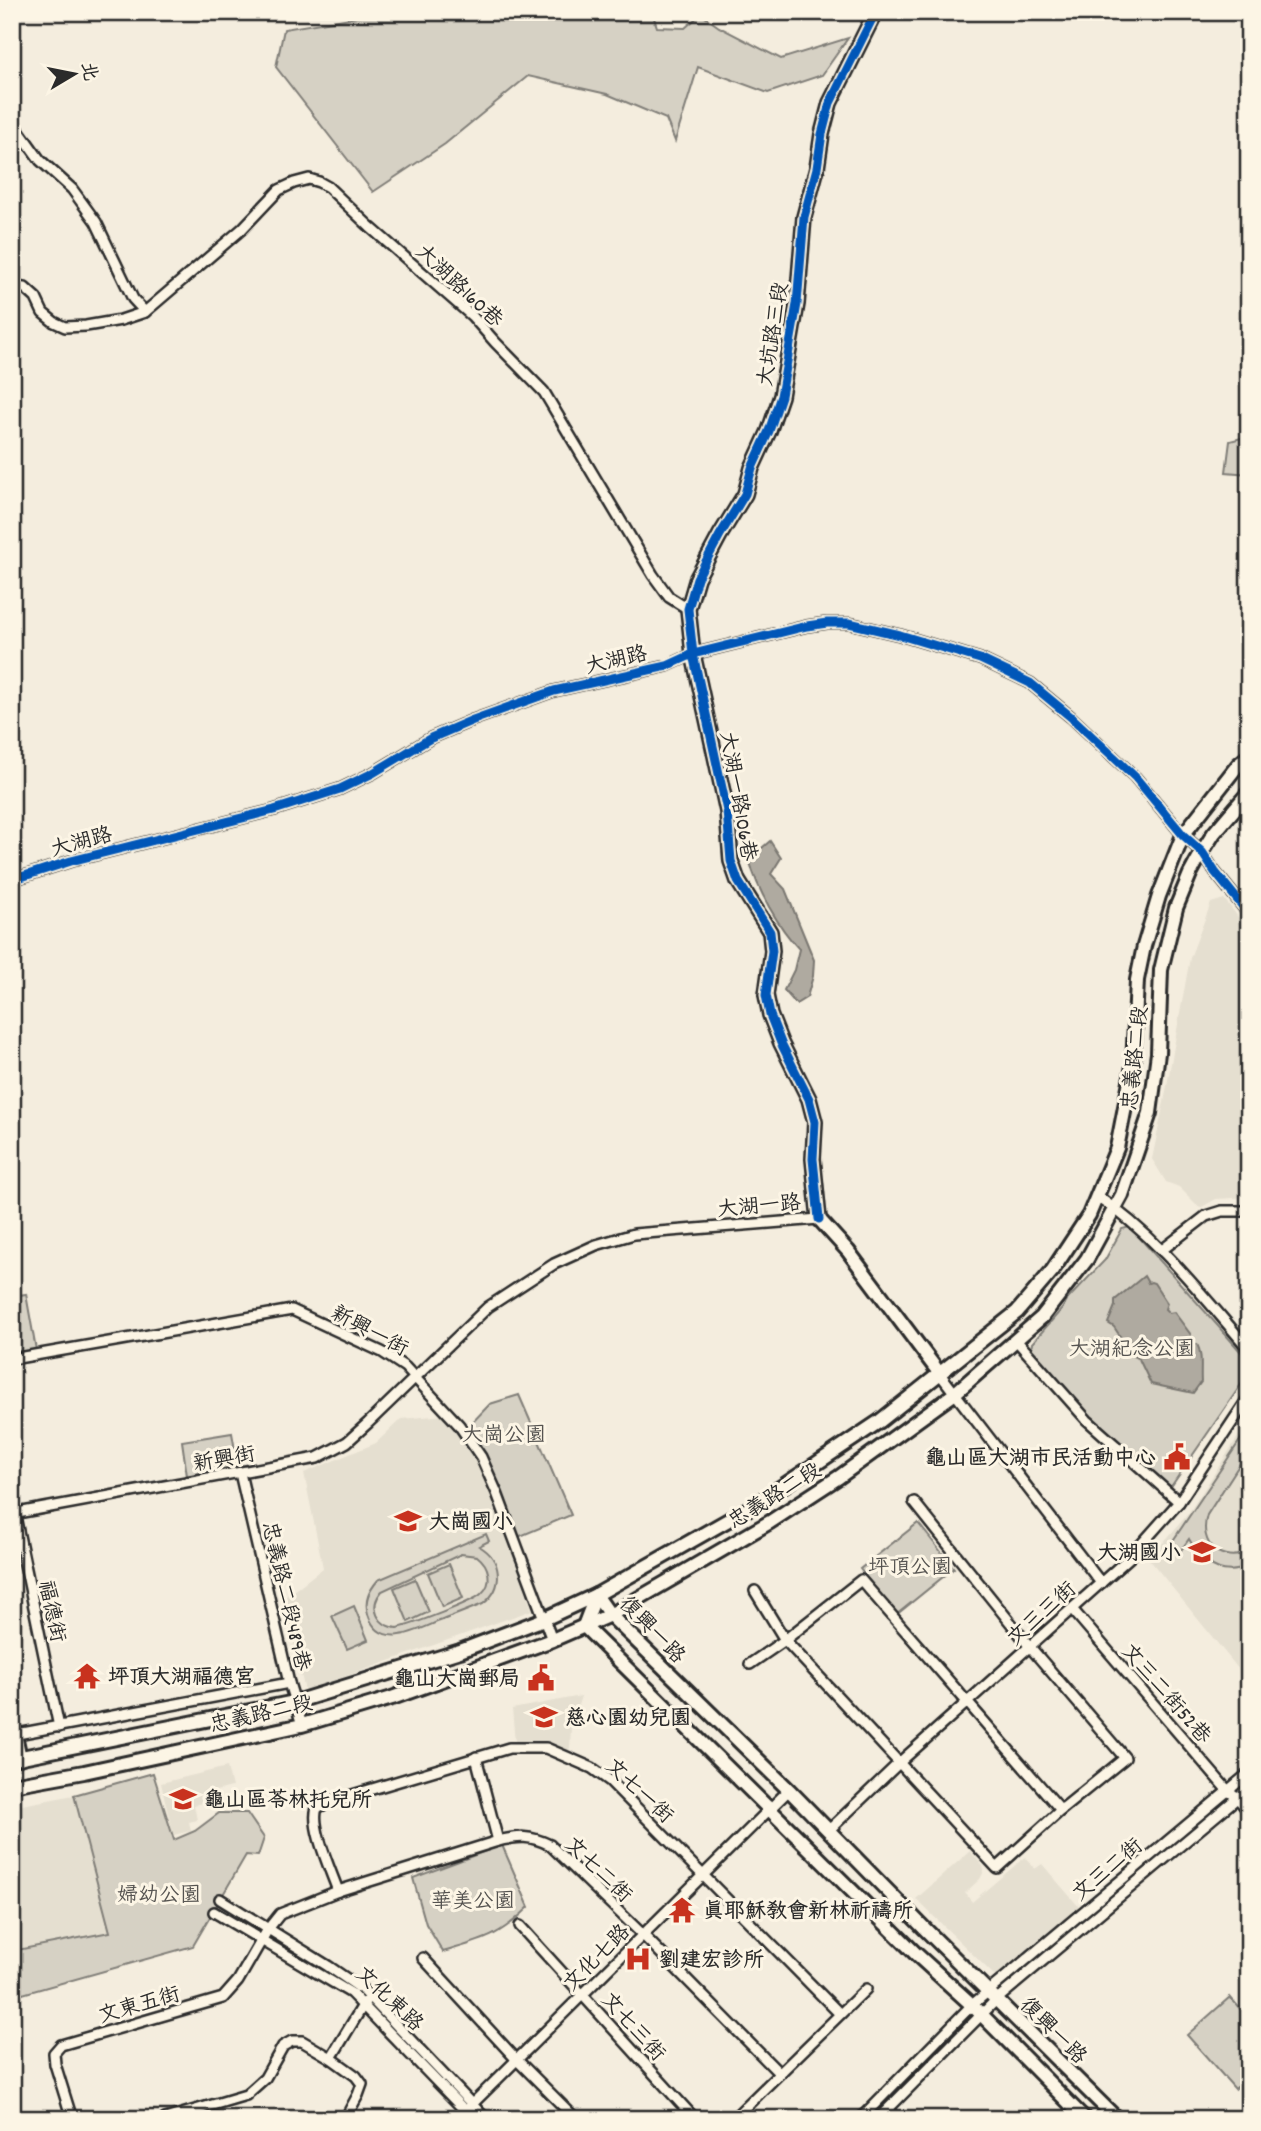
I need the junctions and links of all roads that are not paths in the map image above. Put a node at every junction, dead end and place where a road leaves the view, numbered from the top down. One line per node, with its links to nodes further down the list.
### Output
1 (874, 12): 5 (street, 大坑路三段)
2 (12, 121): 4 (street)
3 (12, 287): 4 (street)
4 (145, 312): 5 (street, 大湖路160巷)
5 (688, 609): 6 (street, 大坑路三段)
6 (693, 654): 9 (street, 大湖路); 11 (street, 大湖路); 16 (street, 大湖一路106巷)
7 (1249, 756): 9 (street, 忠義路二段)
8 (1249, 792): 10 (street, 忠義路二段)
9 (1183, 835): 10 (street, 大湖路); 13 (street, 忠義路二段)
10 (1202, 852): 12 (street, 大湖路); 14 (street, 忠義路二段)
11 (12, 880)
12 (1249, 914)
13 (1097, 1196): 14 (street); 21 (street, 忠義路二段)
14 (1115, 1208): 17 (street); 18 (street, 忠義路二段)
15 (1249, 1211): 17 (street)
16 (818, 1219): 21 (street, 大湖一路); 22 (street, 大湖一路)
17 (1162, 1250): 19 (street)
18 (1016, 1340): 23 (street, 忠義路二段); 28 (street)
19 (1249, 1349)
20 (12, 1359): 22 (street, 新興一街)
21 (940, 1374): 23 (street, 大湖一路); 32 (street, 忠義路二段)
22 (415, 1378): 25 (street, 新興街); 35 (street, 新興一街)
23 (954, 1394): 30 (street, 大湖一路); 34 (street, 忠義路二段)
24 (1249, 1397): 28 (street, 文三三街)
25 (240, 1474): 29 (street, 新興街); 41 (street, 忠義路二段489巷)
26 (12, 1502): 29 (street, 福德街)
27 (914, 1502): 39 (street)
28 (1179, 1502): 30 (street, 文三三街)
29 (13, 1514): 45 (street, 福德街)
30 (1101, 1583): 33 (street, 文三三街)
31 (755, 1591): 38 (street)
32 (596, 1595): 34 (street, 復興一路); 35 (street, 忠義路二段); 36 (street, 復興一路)
33 (1072, 1609): 39 (street, 文三三街); 54 (street, 文三二街52巷)
34 (610, 1615): 36 (street, 忠義路二段); 53 (street, 復興一路)
35 (544, 1619): 37 (street, 新興一街); 42 (street, 忠義路二段)
36 (584, 1626): 37 (street, 忠義路二段); 56 (street, 復興一路)
37 (552, 1640): 44 (street, 忠義路二段)
38 (785, 1640): 40 (street); 43 (street); 49 (street)
39 (1030, 1647): 43 (street, 文三三街); 57 (street)
40 (750, 1664)
41 (289, 1683): 42 (street, 忠義路二段489巷); 45 (street)
42 (295, 1702): 44 (street, 忠義路二段489巷); 48 (street, 忠義路二段)
43 (967, 1703): 49 (street, 文三三街); 57 (street)
44 (302, 1725): 51 (street, 忠義路二段)
45 (59, 1727): 46 (street)
46 (14, 1735): 48 (street)
47 (476, 1757): 60 (street); 61 (street, 文七一街); 62 (street, 文七一街)
48 (16, 1758)
49 (900, 1762): 57 (street); 59 (street, 文三三街)
50 (1249, 1773): 54 (street, 文三二街)
51 (12, 1785)
52 (1249, 1788): 55 (street, 文三二街)
53 (789, 1790): 56 (street, 文化七路); 59 (street, 復興一路)
54 (1228, 1791): 55 (street, 文三二街52巷); 73 (street, 文三二街)
55 (1237, 1797): 58 (street, 文三二街52巷); 73 (street, 文三二街)
56 (769, 1809): 61 (street, 文化七路); 75 (street, 復興一路)
57 (1061, 1810)
58 (1249, 1812)
59 (829, 1829): 73 (street, 復興一路)
60 (498, 1840): 62 (street, 文七二街); 67 (street, 文七二街)
61 (703, 1875): 67 (street, 文化七路); 76 (street, 文七一街)
62 (338, 1891): 66 (street, 文七二街)
63 (220, 1899): 66 (street, 文化東路)
64 (214, 1912): 68 (street, 文化東路)
65 (520, 1927): 71 (street, 文七三街)
66 (268, 1929): 68 (street, 文東五街); 72 (street, 文化東路)
67 (643, 1935): 71 (street, 文化七路); 79 (street, 文七二街)
68 (262, 1939): 74 (street, 文化東路); 81 (street, 文東五街)
69 (423, 1958): 78 (street)
70 (866, 1989): 76 (street)
71 (582, 1995): 78 (street, 文化七路); 88 (street, 文七三街)
72 (369, 1996): 74 (street); 80 (street, 文化東路)
73 (993, 1996): 75 (street); 93 (street, 復興一路)
74 (362, 2006): 77 (street); 80 (street, 文化東路)
75 (977, 2010): 90 (street); 91 (street); 92 (street, 復興一路)
76 (840, 2014): 79 (street)
77 (331, 2058): 82 (street); 83 (street)
78 (517, 2060): 80 (street, 文化七路); 87 (street)
79 (779, 2074): 89 (street)
80 (469, 2107): 84 (street, 文化七路); 85 (street, 文化東路); 86 (street, 文化東路)
81 (72, 2119)
82 (164, 2119)
83 (345, 2119)
84 (457, 2119)
85 (473, 2119)
86 (486, 2119)
87 (576, 2119)
88 (695, 2119)
89 (733, 2119)
90 (860, 2119)
91 (878, 2119)
92 (1085, 2119)
93 (1117, 2119)

